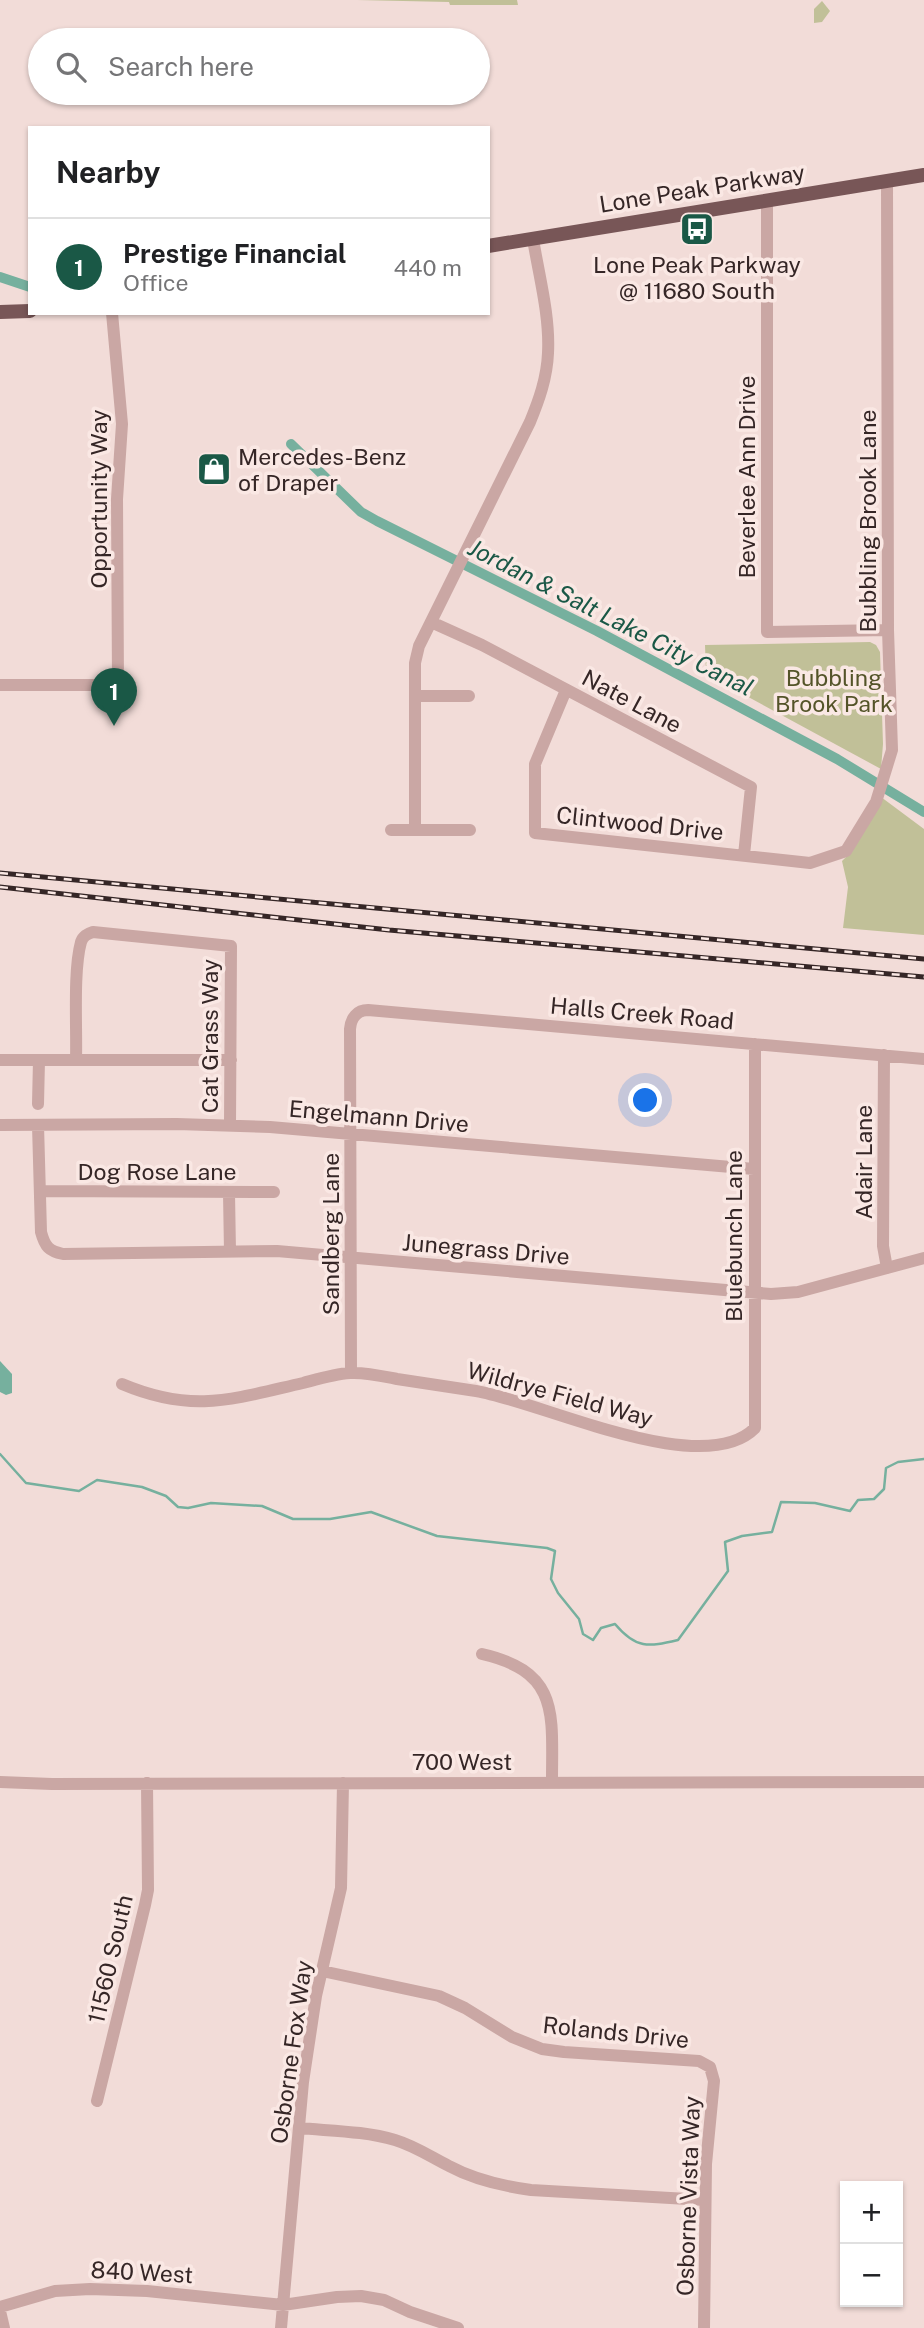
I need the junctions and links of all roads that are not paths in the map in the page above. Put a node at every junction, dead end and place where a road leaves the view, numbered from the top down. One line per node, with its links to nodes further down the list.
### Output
1 (924, 176): 2 (main road, Lone Peak Parkway)
2 (887, 181): 3 (main road, Lone Peak Parkway); 10 (street, Bubbling Brook Lane)
3 (767, 200): 4 (main road, Lone Peak Parkway); 10 (street, Beverlee Ann Drive)
4 (533, 239): 5 (main road, Lone Peak Parkway); 9 (street)
5 (490, 246)
6 (28, 311): 7 (main road)
7 (0, 312)
8 (112, 315): 11 (street, Opportunity Way)
9 (431, 622): 12 (street, Nate Lane); 13 (street)
10 (888, 630): 18 (street, Bubbling Brook Lane)
11 (0, 685)
12 (566, 690): 19 (street, Nate Lane); 19 (street, Clintwood Drive)
13 (415, 696): 14 (street); 16 (street)
14 (469, 696)
15 (391, 830): 16 (street)
16 (415, 830): 17 (street)
17 (470, 830)
18 (846, 851): 19 (street, Clintwood Drive)
19 (744, 855)
20 (357, 1013): 21 (street, Halls Creek Road); 32 (street, Sandberg Lane)
21 (755, 1044): 22 (street, Halls Creek Road); 33 (street, Bluebunch Lane)
22 (884, 1055): 23 (street, Halls Creek Road); 40 (street, Adair Lane)
23 (924, 1059)
24 (0, 1060): 25 (street)
25 (39, 1060): 26 (street); 28 (street)
26 (76, 1060): 27 (street); 27 (street, Cat Grass Way)
27 (231, 1060): 31 (street, Cat Grass Way)
28 (38, 1104)
29 (0, 1125): 30 (street, Engelmann Drive)
30 (38, 1125): 31 (street, Engelmann Drive); 34 (street)
31 (230, 1125): 32 (street, Engelmann Drive)
32 (351, 1134): 33 (street, Engelmann Drive); 38 (street, Sandberg Lane)
33 (754, 1169): 41 (street, Bluebunch Lane)
34 (40, 1191): 36 (street, Dog Rose Lane); 37 (street, Junegrass Drive)
35 (274, 1192): 36 (street, Dog Rose Lane)
36 (229, 1193): 37 (street)
37 (230, 1252): 38 (street, Junegrass Drive)
38 (351, 1258): 41 (street, Junegrass Drive); 42 (street, Sandberg Lane)
39 (924, 1258): 40 (street, Junegrass Drive)
40 (887, 1268): 41 (street, Junegrass Drive)
41 (754, 1293): 44 (street, Bluebunch Lane)
42 (351, 1373): 43 (street); 44 (street, Wildrye Field Way)
43 (122, 1384)
44 (755, 1428)
45 (482, 1654): 46 (street)
46 (552, 1781): 48 (street, 700 West); 50 (street, 700 West)
47 (0, 1782): 49 (street, 700 West)
48 (924, 1782)
49 (147, 1783): 50 (street, 700 West); 53 (street, 11560 South)
50 (343, 1783): 51 (street, Osborne Fox Way)
51 (322, 1971): 52 (street, Rolands Drive); 54 (street, Osborne Fox Way)
52 (710, 2067): 55 (street, Osborne Vista Way)
53 (97, 2101)
54 (299, 2129): 55 (street); 56 (street, Osborne Fox Way)
55 (705, 2200): 61 (street, Osborne Vista Way)
56 (283, 2305): 57 (street, 840 West); 59 (street, Osborne Fox Way); 60 (street, 840 West)
57 (0, 2309): 58 (street)
58 (4, 2328)
59 (281, 2328)
60 (458, 2328)
61 (704, 2328)

